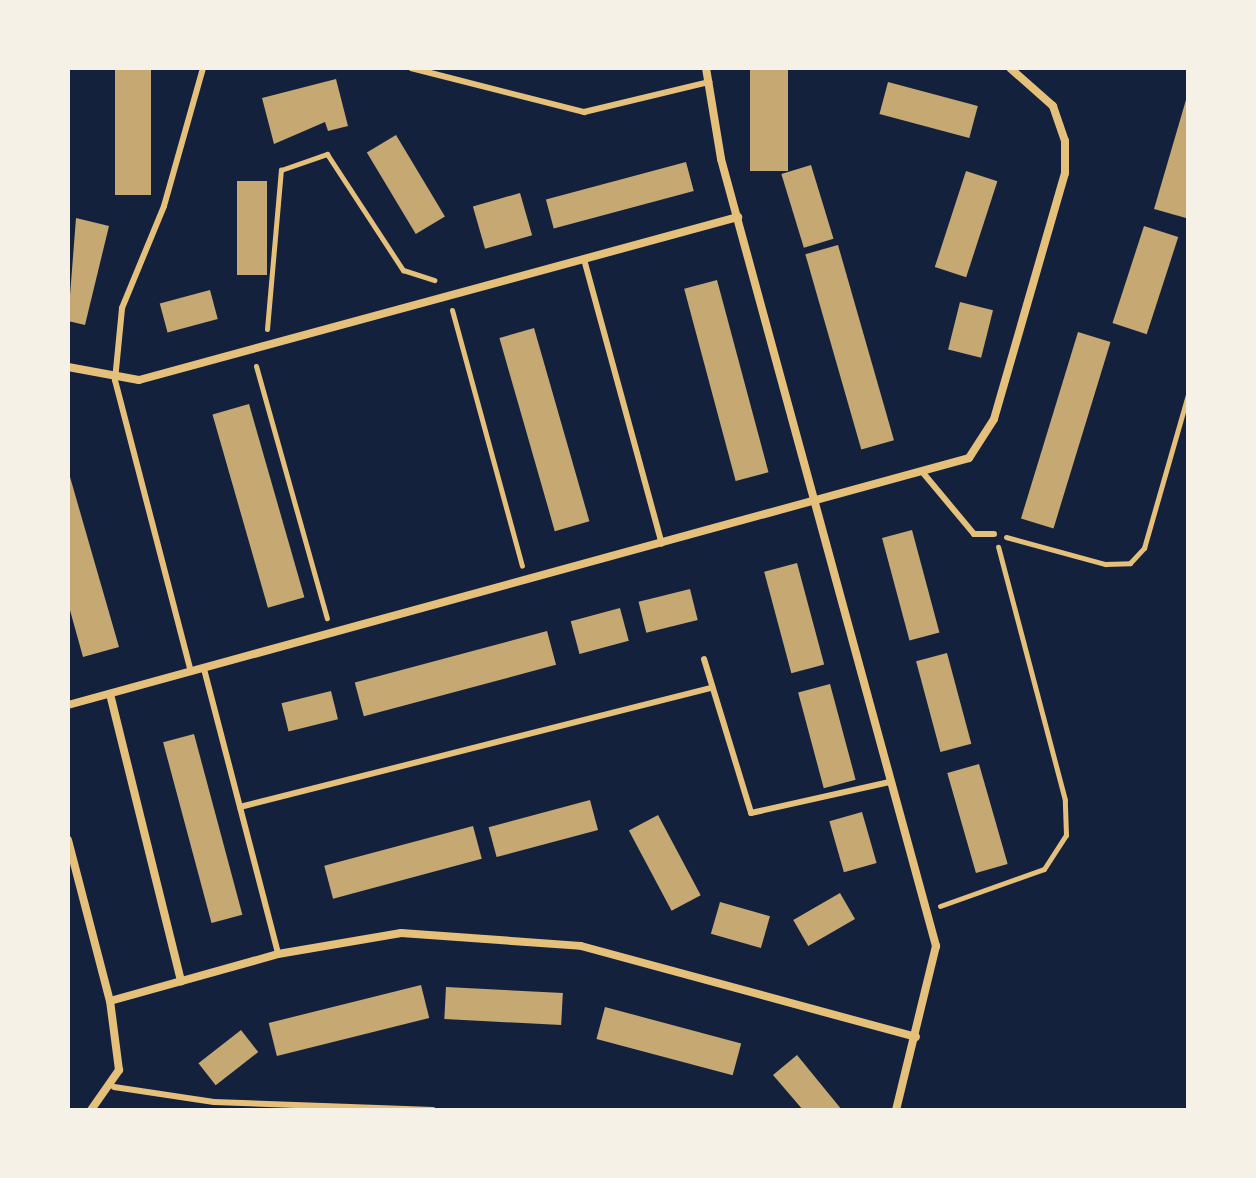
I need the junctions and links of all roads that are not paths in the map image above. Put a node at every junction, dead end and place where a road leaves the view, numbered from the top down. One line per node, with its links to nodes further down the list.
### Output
1 (203, 68): 9 (lane)
2 (411, 68): 5 (lane)
3 (706, 68): 5 (street)
4 (1010, 68): 10 (street)
5 (709, 82): 6 (street)
6 (738, 217): 7 (street); 11 (street)
7 (585, 263): 9 (street); 13 (lane)
8 (68, 367): 9 (street)
9 (115, 380): 16 (lane)
10 (924, 474): 11 (street); 12 (lane)
11 (815, 502): 13 (street); 20 (street)
12 (994, 534)
13 (662, 544): 15 (street)
14 (704, 659): 17 (lane)
15 (204, 669): 16 (street); 21 (lane)
16 (191, 672): 18 (street)
17 (712, 688): 20 (lane); 21 (lane)
18 (110, 694): 19 (street); 24 (street)
19 (68, 705)
20 (890, 782): 26 (street)
21 (240, 807): 23 (lane)
22 (68, 840): 25 (street)
23 (278, 954): 24 (street); 26 (street)
24 (181, 981): 25 (street)
25 (110, 1001): 27 (street)
26 (916, 1037): 31 (street)
27 (114, 1087): 28 (lane); 29 (street)
28 (256, 1106): 30 (lane)
29 (91, 1110)
30 (433, 1110)
31 (896, 1110)

